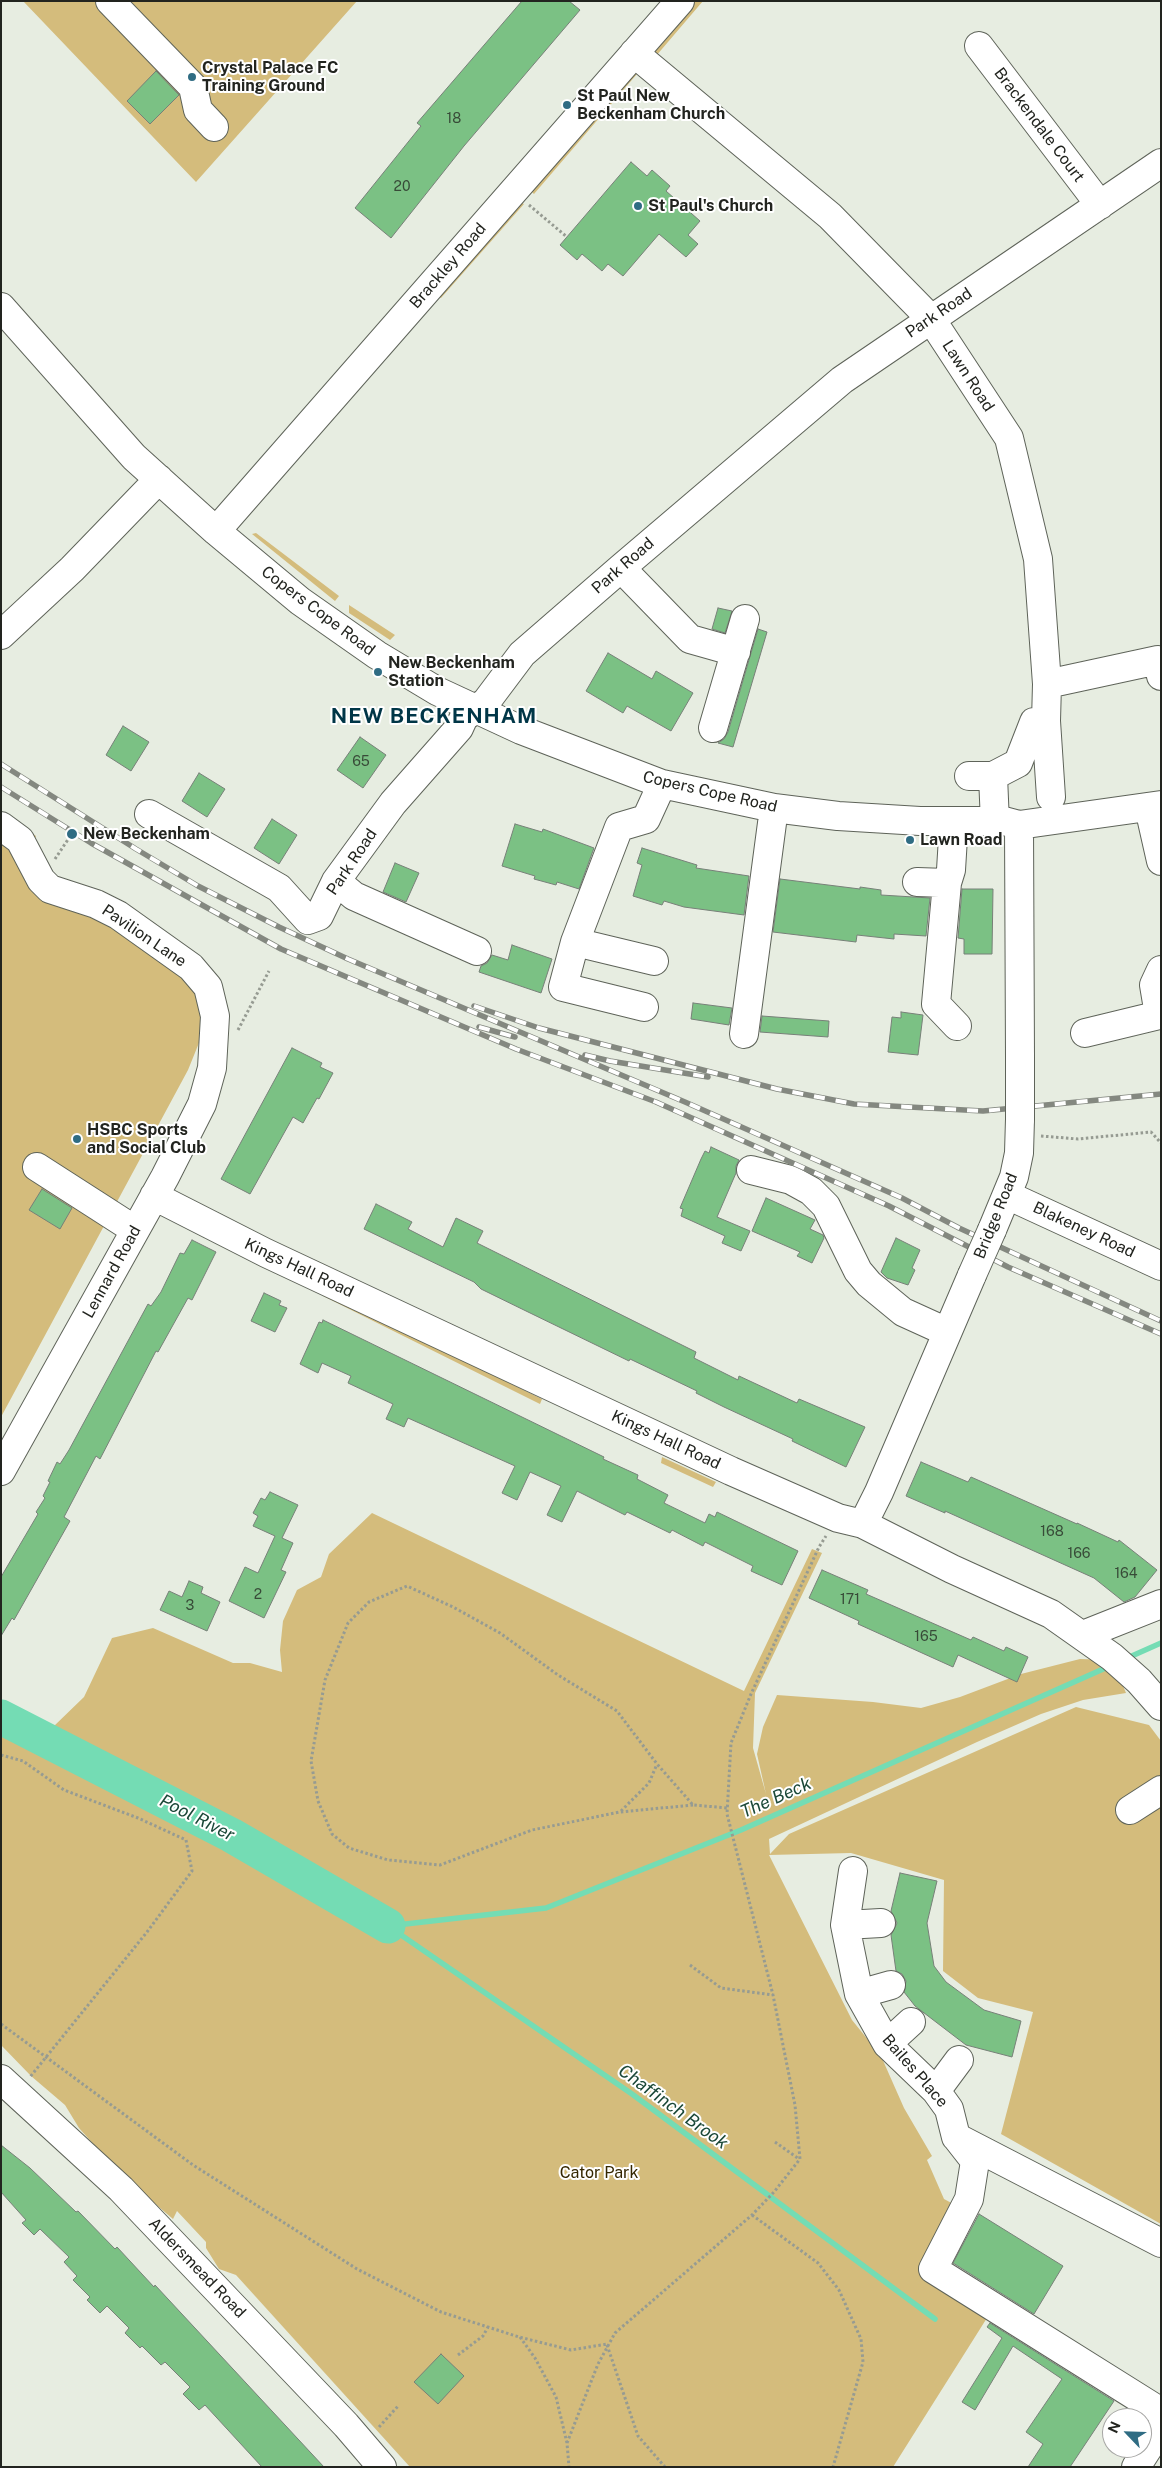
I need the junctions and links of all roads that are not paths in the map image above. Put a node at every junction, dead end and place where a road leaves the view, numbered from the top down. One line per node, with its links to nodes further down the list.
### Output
1 (110, 1): 5 (street)
2 (680, 1): 4 (street, Brackley Road)
3 (979, 46): 7 (street, Brackendale Court)
4 (634, 53): 9 (street, Lawn Road); 11 (street, Brackley Road)
5 (214, 127)
6 (1161, 163): 7 (street, Park Road)
7 (1100, 205): 9 (street, Park Road)
8 (1, 307): 10 (street, Copers Cope Road)
9 (931, 319): 12 (street, Park Road); 17 (street, Lawn Road)
10 (158, 479): 11 (street, Copers Cope Road); 14 (street)
11 (216, 531): 18 (street, Copers Cope Road)
12 (620, 568): 15 (street); 18 (street, Park Road)
13 (745, 619): 15 (street)
14 (1, 635)
15 (736, 652): 20 (street)
16 (1161, 676): 17 (street)
17 (1047, 684): 19 (street, Lawn Road)
18 (475, 709): 21 (street, Copers Cope Road); 30 (street, Park Road)
19 (1046, 721): 22 (street, Lawn Road); 27 (street, Bridge Road)
20 (713, 728)
21 (662, 784): 24 (street, Copers Cope Road); 33 (street)
22 (1051, 797)
23 (1155, 806): 27 (street, Copers Cope Road); 29 (street)
24 (774, 808): 26 (street, Copers Cope Road); 40 (street)
25 (149, 814): 30 (street, Park Road)
26 (954, 821): 27 (street, Copers Cope Road); 32 (street)
27 (1007, 824): 44 (street, Bridge Road, bridge)
28 (10, 833): 41 (street, Pavilion Lane)
29 (1161, 861)
30 (336, 881): 34 (street)
31 (917, 882): 32 (street)
32 (947, 883): 38 (street)
33 (575, 942): 35 (street); 37 (street)
34 (478, 951)
35 (654, 961)
36 (1161, 970): 39 (street)
37 (644, 1007)
38 (957, 1026)
39 (1085, 1033)
40 (744, 1034)
41 (212, 1068): 45 (street, Lennard Road)
42 (37, 1167): 46 (street)
43 (751, 1170): 48 (street)
44 (1007, 1195): 47 (street, Blakeney Road); 48 (street, Bridge Road, bridge)
45 (154, 1196): 46 (street, Lennard Road); 50 (street, Kings Hall Road)
46 (135, 1230): 49 (street, Lennard Road)
47 (1161, 1266)
48 (947, 1332): 50 (street, Bridge Road)
49 (1, 1472)
50 (863, 1524): 52 (street, Kings Hall Road)
51 (1161, 1604): 52 (street)
52 (1082, 1635): 53 (street, Kings Hall Road)
53 (1161, 1706)
54 (1161, 1790): 55 (street)
55 (1130, 1810)
56 (853, 1871): 58 (street, Bailes Place)
57 (881, 1923): 58 (street)
58 (845, 1925): 60 (street, Bailes Place)
59 (891, 1985): 60 (street)
60 (859, 1994): 62 (street, Bailes Place)
61 (910, 2022): 62 (street)
62 (887, 2044): 65 (street, Bailes Place)
63 (959, 2060): 65 (street)
64 (1, 2079): 70 (street, Aldersmead Road)
65 (936, 2091): 66 (street, Bailes Place)
66 (956, 2137): 67 (street); 68 (street)
67 (1161, 2242)
68 (1161, 2412)
69 (1161, 2428): 71 (street)
70 (382, 2467)
71 (1136, 2467)

